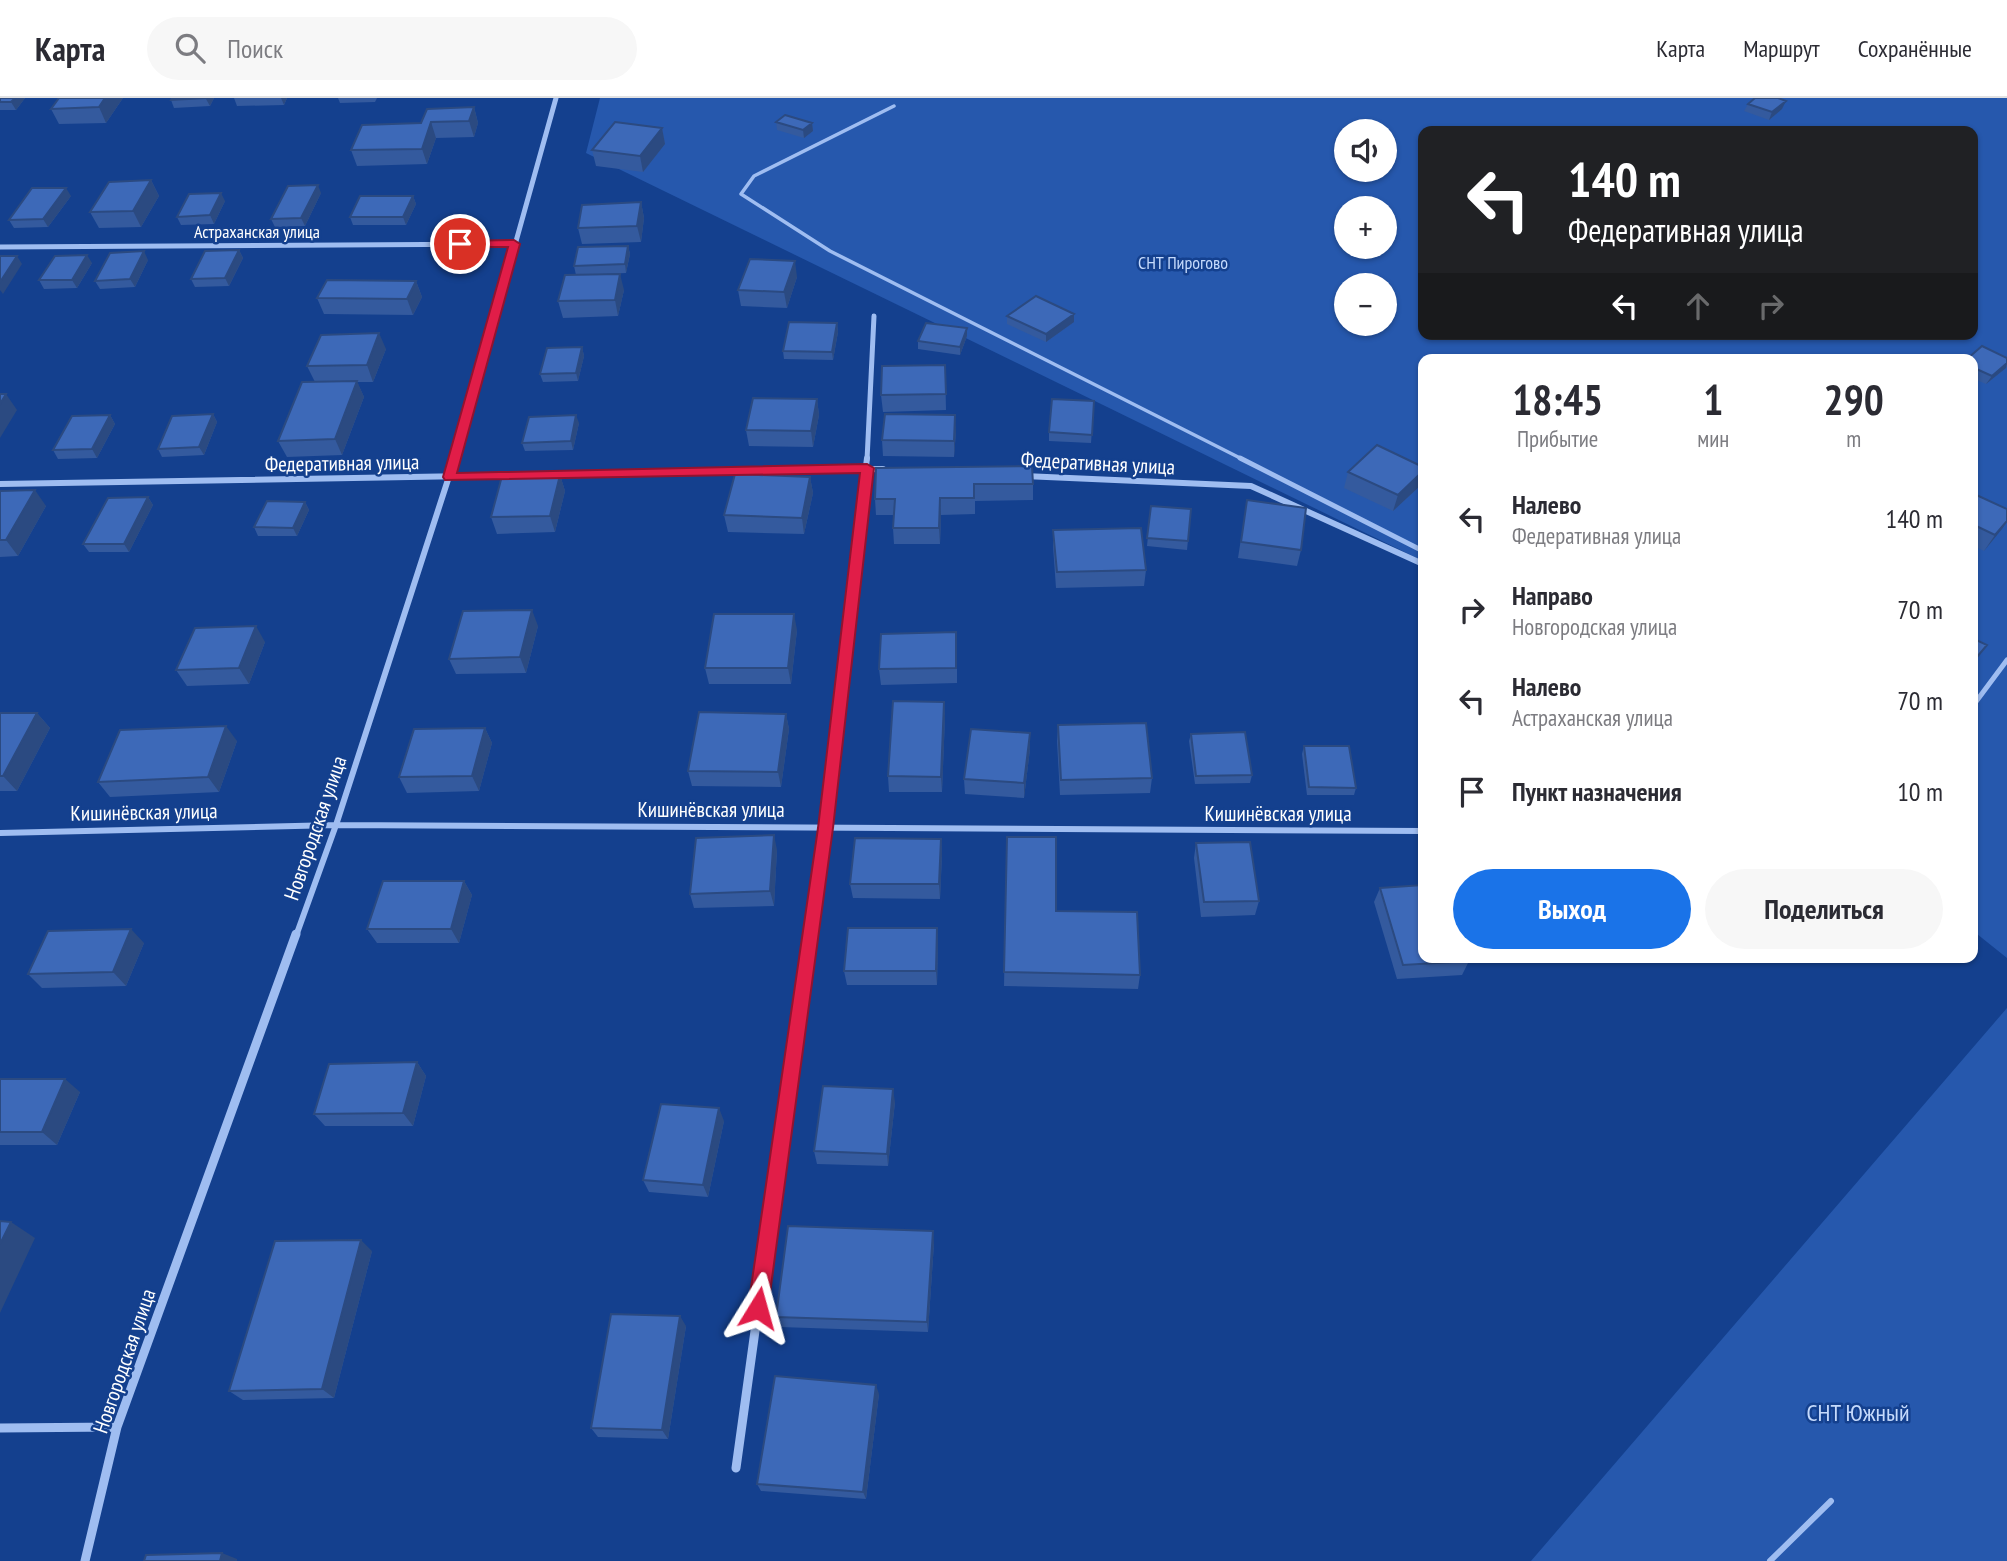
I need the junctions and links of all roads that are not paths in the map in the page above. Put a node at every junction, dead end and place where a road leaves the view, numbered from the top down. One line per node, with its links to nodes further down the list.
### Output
1 (556, 98): 3 (street, Новгородская улица)
2 (894, 106): 11 (lane)
3 (514, 244): 4 (street, Астраханская улица); 9 (street, Новгородская улица)
4 (0, 247)
5 (874, 317): 6 (street)
6 (867, 468): 7 (street, Федеративная улица); 9 (street, Федеративная улица); 16 (street)
7 (895, 470)
8 (1018, 475): 12 (street, Федеративная улица)
9 (450, 477): 10 (street, Федеративная улица); 15 (street, Новгородская улица)
10 (0, 484)
11 (1418, 548)
12 (1418, 562)
13 (2007, 660): 14 (lane)
14 (1978, 699)
15 (336, 825): 16 (street, Кишинёвская улица); 18 (street, Кишинёвская улица); 19 (street, Новгородская улица)
16 (825, 828): 17 (street, Кишинёвская улица); 21 (street)
17 (1418, 831)
18 (0, 833)
19 (117, 1427): 20 (street); 23 (street, Новгородская улица)
20 (0, 1428)
21 (736, 1468)
22 (1831, 1501): 24 (lane)
23 (85, 1561)
24 (1770, 1561)

